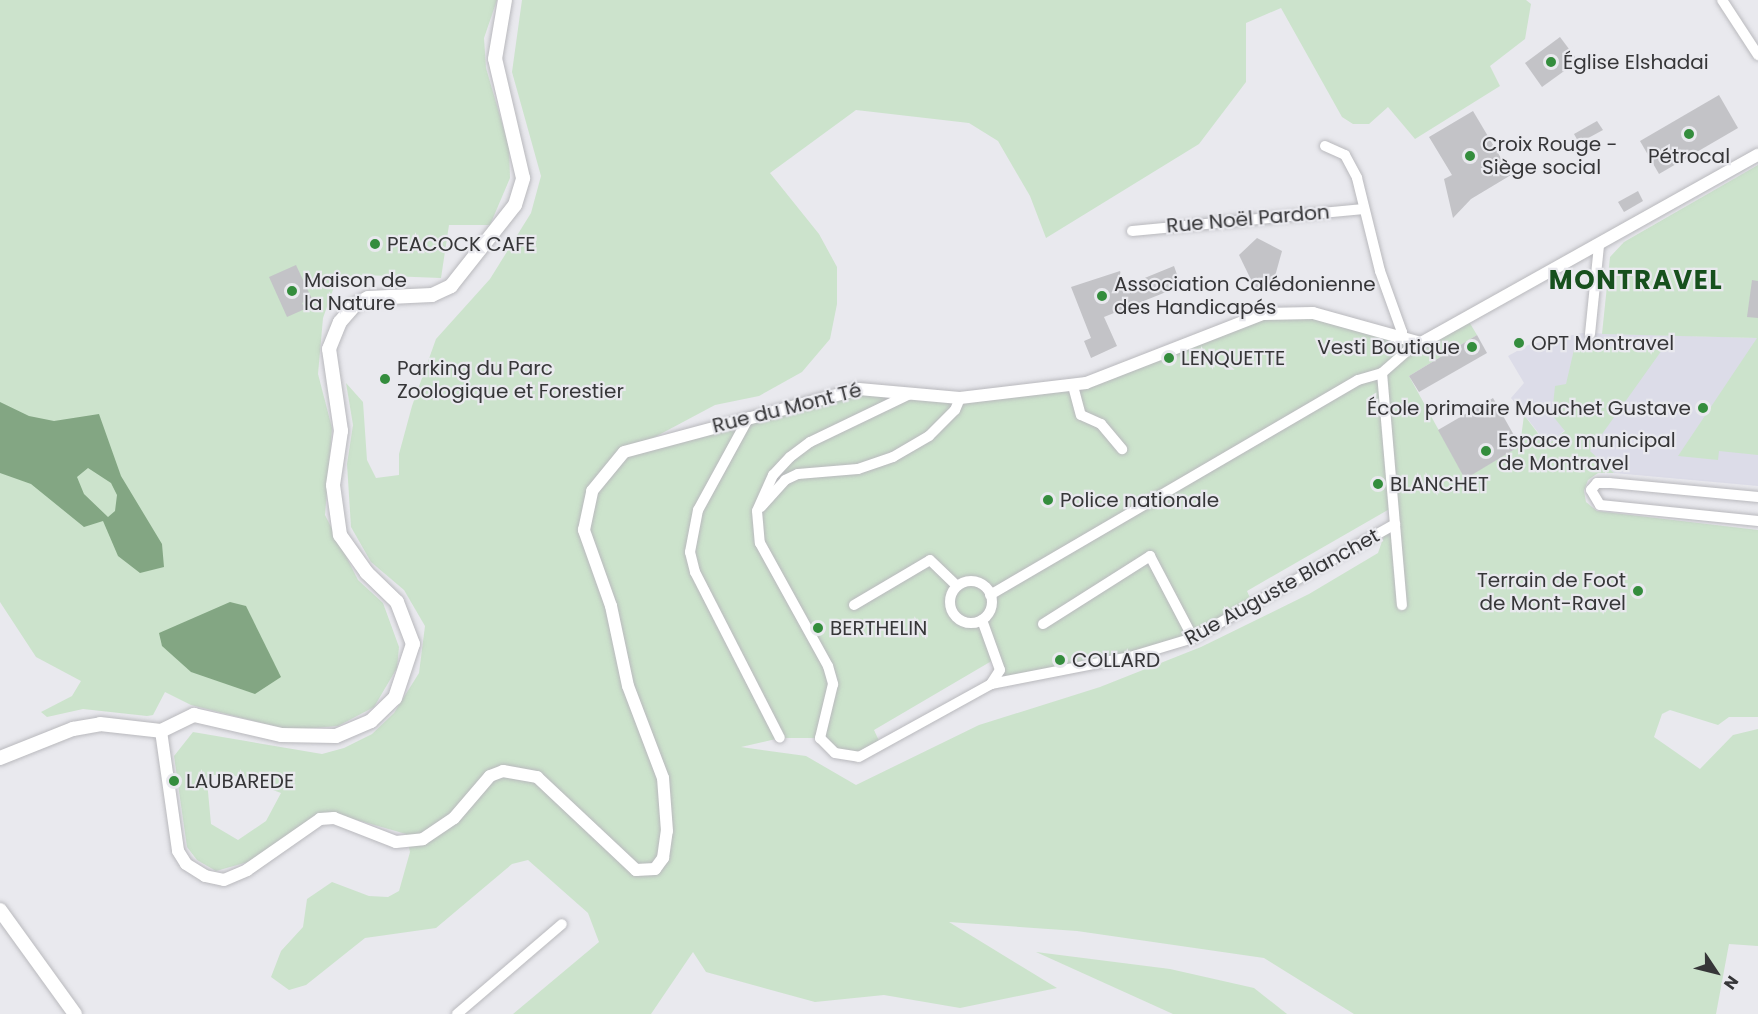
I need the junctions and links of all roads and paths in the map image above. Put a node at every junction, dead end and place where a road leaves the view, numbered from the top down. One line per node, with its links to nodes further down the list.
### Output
1 (505, 0): 30 (main road)
2 (1722, 0): 3 (street)
3 (1758, 55)
4 (1325, 146): 6 (street)
5 (1758, 154): 8 (street)
6 (1364, 209): 7 (street, Rue Noël Pardon); 10 (street)
7 (1132, 231)
8 (1599, 246): 9 (street); 11 (street)
9 (1590, 334)
10 (1400, 339): 11 (street, Rue du Mont Té); 13 (street, Rue du Mont Té)
11 (1416, 343): 12 (street)
12 (1382, 373): 21 (street, Rue Auguste Blanchet); 23 (street)
13 (1073, 386): 15 (street, Rue du Mont Té); 17 (street)
14 (912, 393): 15 (street, Rue du Mont Té); 16 (street, Rue du Mont Té); 19 (street)
15 (960, 398): 19 (street)
16 (749, 417): 30 (street, Rue du Mont Té); 31 (street)
17 (1122, 449)
18 (1758, 497): 20 (street)
19 (757, 511): 29 (street, Rue Auguste Blanchet)
20 (1758, 521)
21 (1395, 524): 25 (street, Rue Auguste Blanchet); 28 (street, Rue Auguste Blanchet)
22 (957, 586): 23 (street); 24 (street); 26 (street)
23 (990, 596): 26 (street)
24 (854, 605)
25 (1402, 605)
26 (982, 620): 29 (street)
27 (1042, 624): 28 (street)
28 (1193, 638): 29 (street, Rue Auguste Blanchet)
29 (992, 684)
30 (161, 731): 32 (main road)
31 (780, 738)
32 (0, 758)
33 (0, 910): 35 (main road)
34 (562, 924): 36 (street)
35 (75, 1014)
36 (457, 1014)

